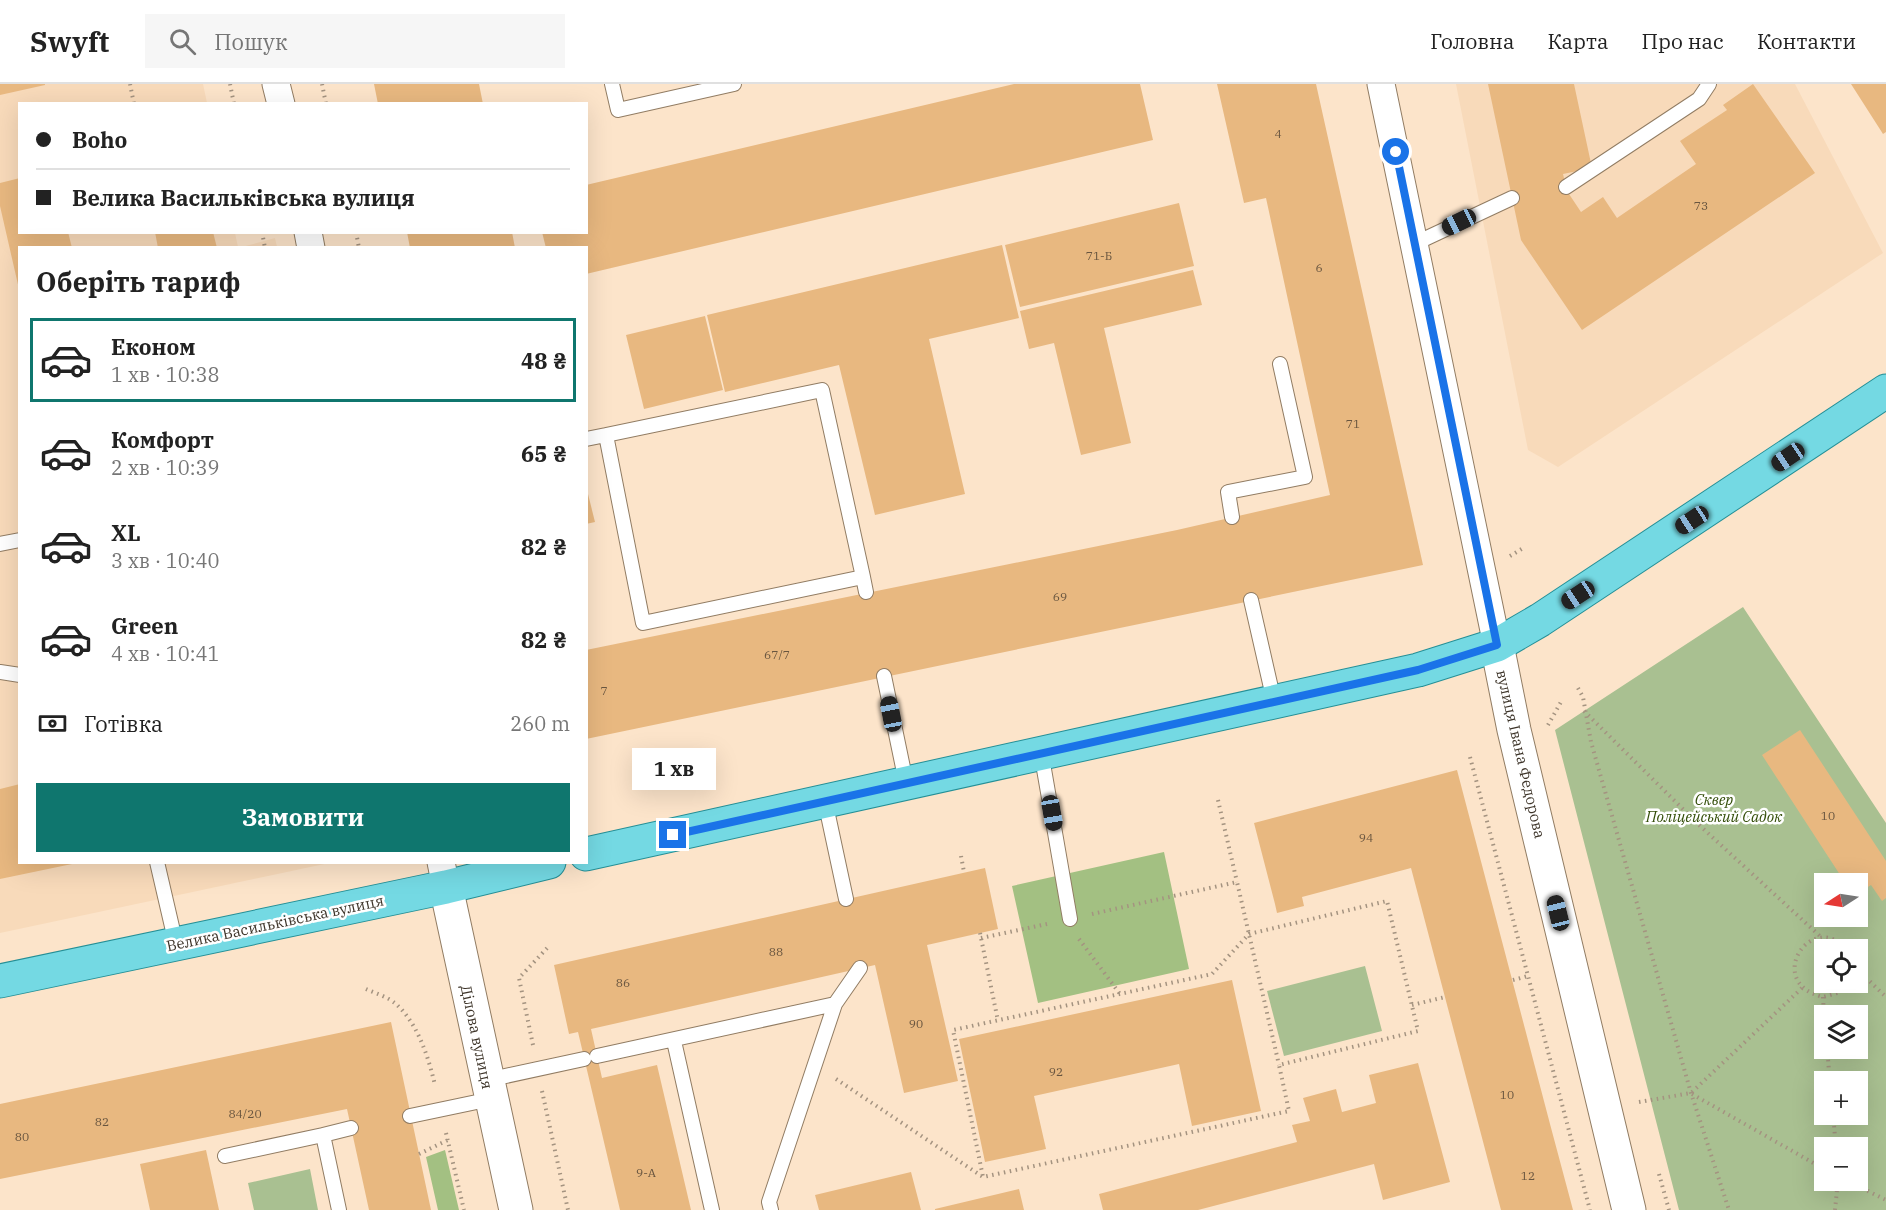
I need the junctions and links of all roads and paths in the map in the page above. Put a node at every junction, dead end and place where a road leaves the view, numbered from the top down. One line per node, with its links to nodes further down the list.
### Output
1 (130, 84): 9 (path)
2 (230, 84): 10 (path)
3 (276, 84): 11 (street)
4 (322, 84): 12 (path)
5 (612, 84): 6 (lane)
6 (734, 84)
7 (1381, 84): 15 (street, вулиця Івана Федорова)
8 (1709, 84): 13 (lane)
9 (134, 102)
10 (234, 102)
11 (280, 102)
12 (326, 102)
13 (1566, 187)
14 (1512, 198): 15 (lane)
15 (1416, 243): 26 (street, вулиця Івана Федорова)
16 (1280, 364): 20 (lane)
17 (1886, 391): 26 (main road)
18 (606, 435): 19 (lane); 23 (lane); 23 (lane)
19 (588, 439)
20 (1232, 517)
21 (18, 540): 22 (lane)
22 (0, 544)
23 (863, 577): 24 (lane)
24 (866, 592)
25 (1251, 600): 31 (lane)
26 (1497, 645): 31 (main road); 87 (main road, вулиця Івана Федорова)
27 (0, 672): 28 (lane)
28 (18, 675)
29 (884, 676): 35 (lane)
30 (1578, 688): 32 (path)
31 (1274, 701): 33 (main road)
32 (1583, 711): 48 (path); 69 (path)
33 (1041, 752): 35 (main road); 46 (lane)
34 (1470, 757): 52 (path)
35 (906, 782): 37 (main road)
36 (1218, 800): 44 (path)
37 (825, 801): 38 (main road); 45 (lane)
38 (588, 854)
39 (961, 856): 42 (path)
40 (157, 864): 50 (lane)
41 (533, 864): 43 (main road, Велика Васильківська вулиця)
42 (964, 872)
43 (444, 875): 50 (main road, Велика Васильківська вулиця); 68 (main road, Ділова вулиця)
44 (1237, 882): 46 (path); 47 (path)
45 (846, 899)
46 (1071, 919): 64 (path)
47 (1249, 934): 62 (path); 64 (path); 67 (path)
48 (1821, 937): 49 (path); 56 (path)
49 (1830, 939)
50 (176, 944): 55 (main road, Велика Васильківська вулиця)
51 (860, 968): 61 (lane)
52 (1528, 976): 53 (path); 86 (path)
53 (1513, 980)
54 (1868, 980): 60 (path)
55 (0, 981)
56 (1802, 988): 59 (path); 69 (path)
57 (1837, 993): 59 (path)
58 (1445, 997): 62 (path)
59 (1822, 997): 63 (path)
60 (1886, 997)
61 (835, 1004): 65 (lane); 66 (lane)
62 (1412, 1005): 67 (path)
63 (1823, 1005)
64 (998, 1021): 78 (path)
65 (674, 1041): 68 (lane); 84 (lane)
66 (814, 1065): 78 (path); 85 (lane)
67 (1279, 1065): 78 (path)
68 (489, 1090): 71 (lane); 83 (main road, Ділова вулиця)
69 (1691, 1094): 70 (path); 77 (path); 88 (path)
70 (1639, 1102)
71 (410, 1116)
72 (351, 1128): 73 (lane)
73 (323, 1135): 76 (lane); 82 (lane)
74 (448, 1140): 75 (path)
75 (419, 1154)
76 (225, 1156)
77 (1814, 1162)
78 (983, 1177)
79 (1837, 1191): 89 (path)
80 (1868, 1191): 81 (path)
81 (1886, 1200)
82 (339, 1210)
83 (516, 1210)
84 (712, 1210)
85 (771, 1210)
86 (1590, 1210)
87 (1629, 1210)
88 (1729, 1210)
89 (1835, 1210)

